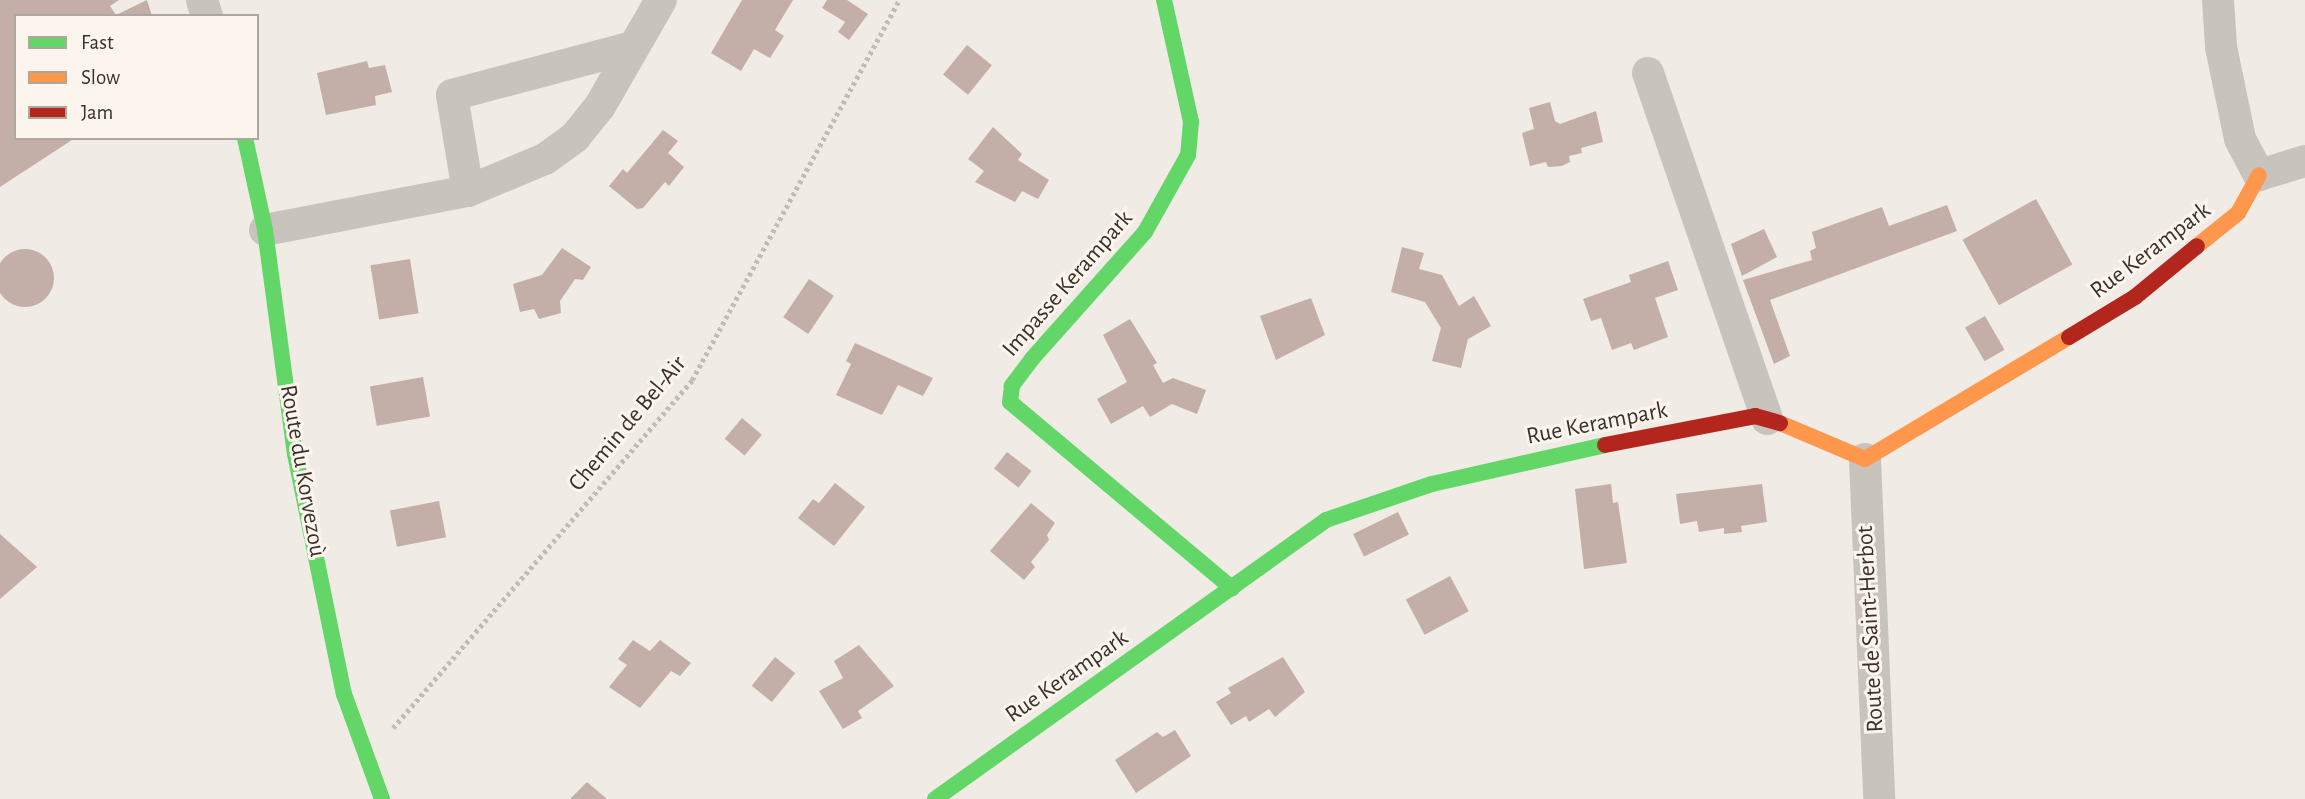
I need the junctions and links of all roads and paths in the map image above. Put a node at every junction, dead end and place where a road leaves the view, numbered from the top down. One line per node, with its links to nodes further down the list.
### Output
1 (661, 0): 5 (street)
2 (899, 0): 15 (path, Chemin de Bel-Air)
3 (1164, 0): 14 (street, Impasse Kerampark)
4 (2218, 0): 9 (street)
5 (634, 47): 10 (street); 10 (street)
6 (1648, 73): 12 (street)
7 (244, 140): 11 (street, Route du Korvezoù)
8 (2305, 161): 9 (street)
9 (2259, 175): 13 (street, Rue Kerampark)
10 (468, 191): 11 (street)
11 (265, 230): 15 (street, Route du Korvezoù)
12 (1767, 419): 13 (street, Rue Kerampark); 14 (street, Rue Kerampark)
13 (1865, 459): 18 (street, Route de Saint-Herbot)
14 (1232, 588): 17 (street, Rue Kerampark)
15 (370, 759): 16 (street, Route du Korvezoù)
16 (382, 799)
17 (935, 799)
18 (1879, 799)

